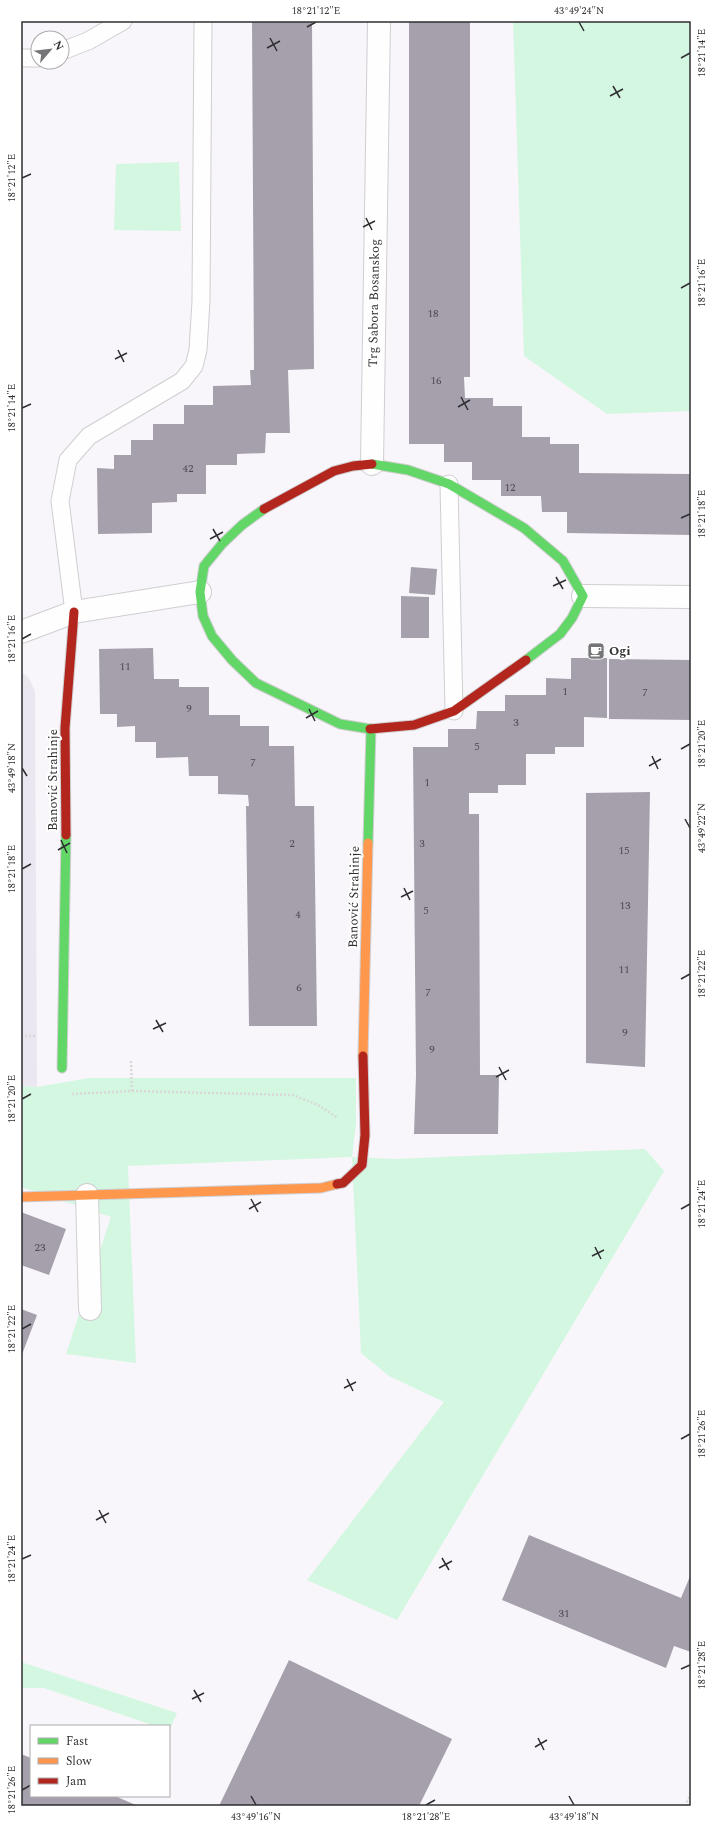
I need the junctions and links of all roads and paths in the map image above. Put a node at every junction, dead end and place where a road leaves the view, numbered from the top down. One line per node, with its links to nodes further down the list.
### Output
1 (122, 21): 4 (lane)
2 (203, 21): 10 (lane)
3 (379, 21): 5 (street, Trg Sabora Bosanskog)
4 (70, 48)
5 (372, 464): 6 (street); 7 (street)
6 (449, 484): 8 (street); 12 (lane)
7 (200, 592): 10 (street); 13 (street)
8 (583, 596): 9 (street); 12 (street)
9 (691, 597)
10 (74, 612): 11 (street); 15 (street, Banović Strahinje)
11 (21, 632)
12 (454, 711): 13 (street)
13 (371, 729): 17 (street, Banović Strahinje)
14 (131, 1061): 16 (path)
15 (62, 1068): 16 (path)
16 (132, 1091): 17 (path)
17 (365, 1135): 18 (street, Banović Strahinje)
18 (87, 1195): 19 (street, Banović Strahinje); 20 (street)
19 (21, 1197)
20 (90, 1309)
21 (691, 1793): 22 (path)
22 (685, 1806)

